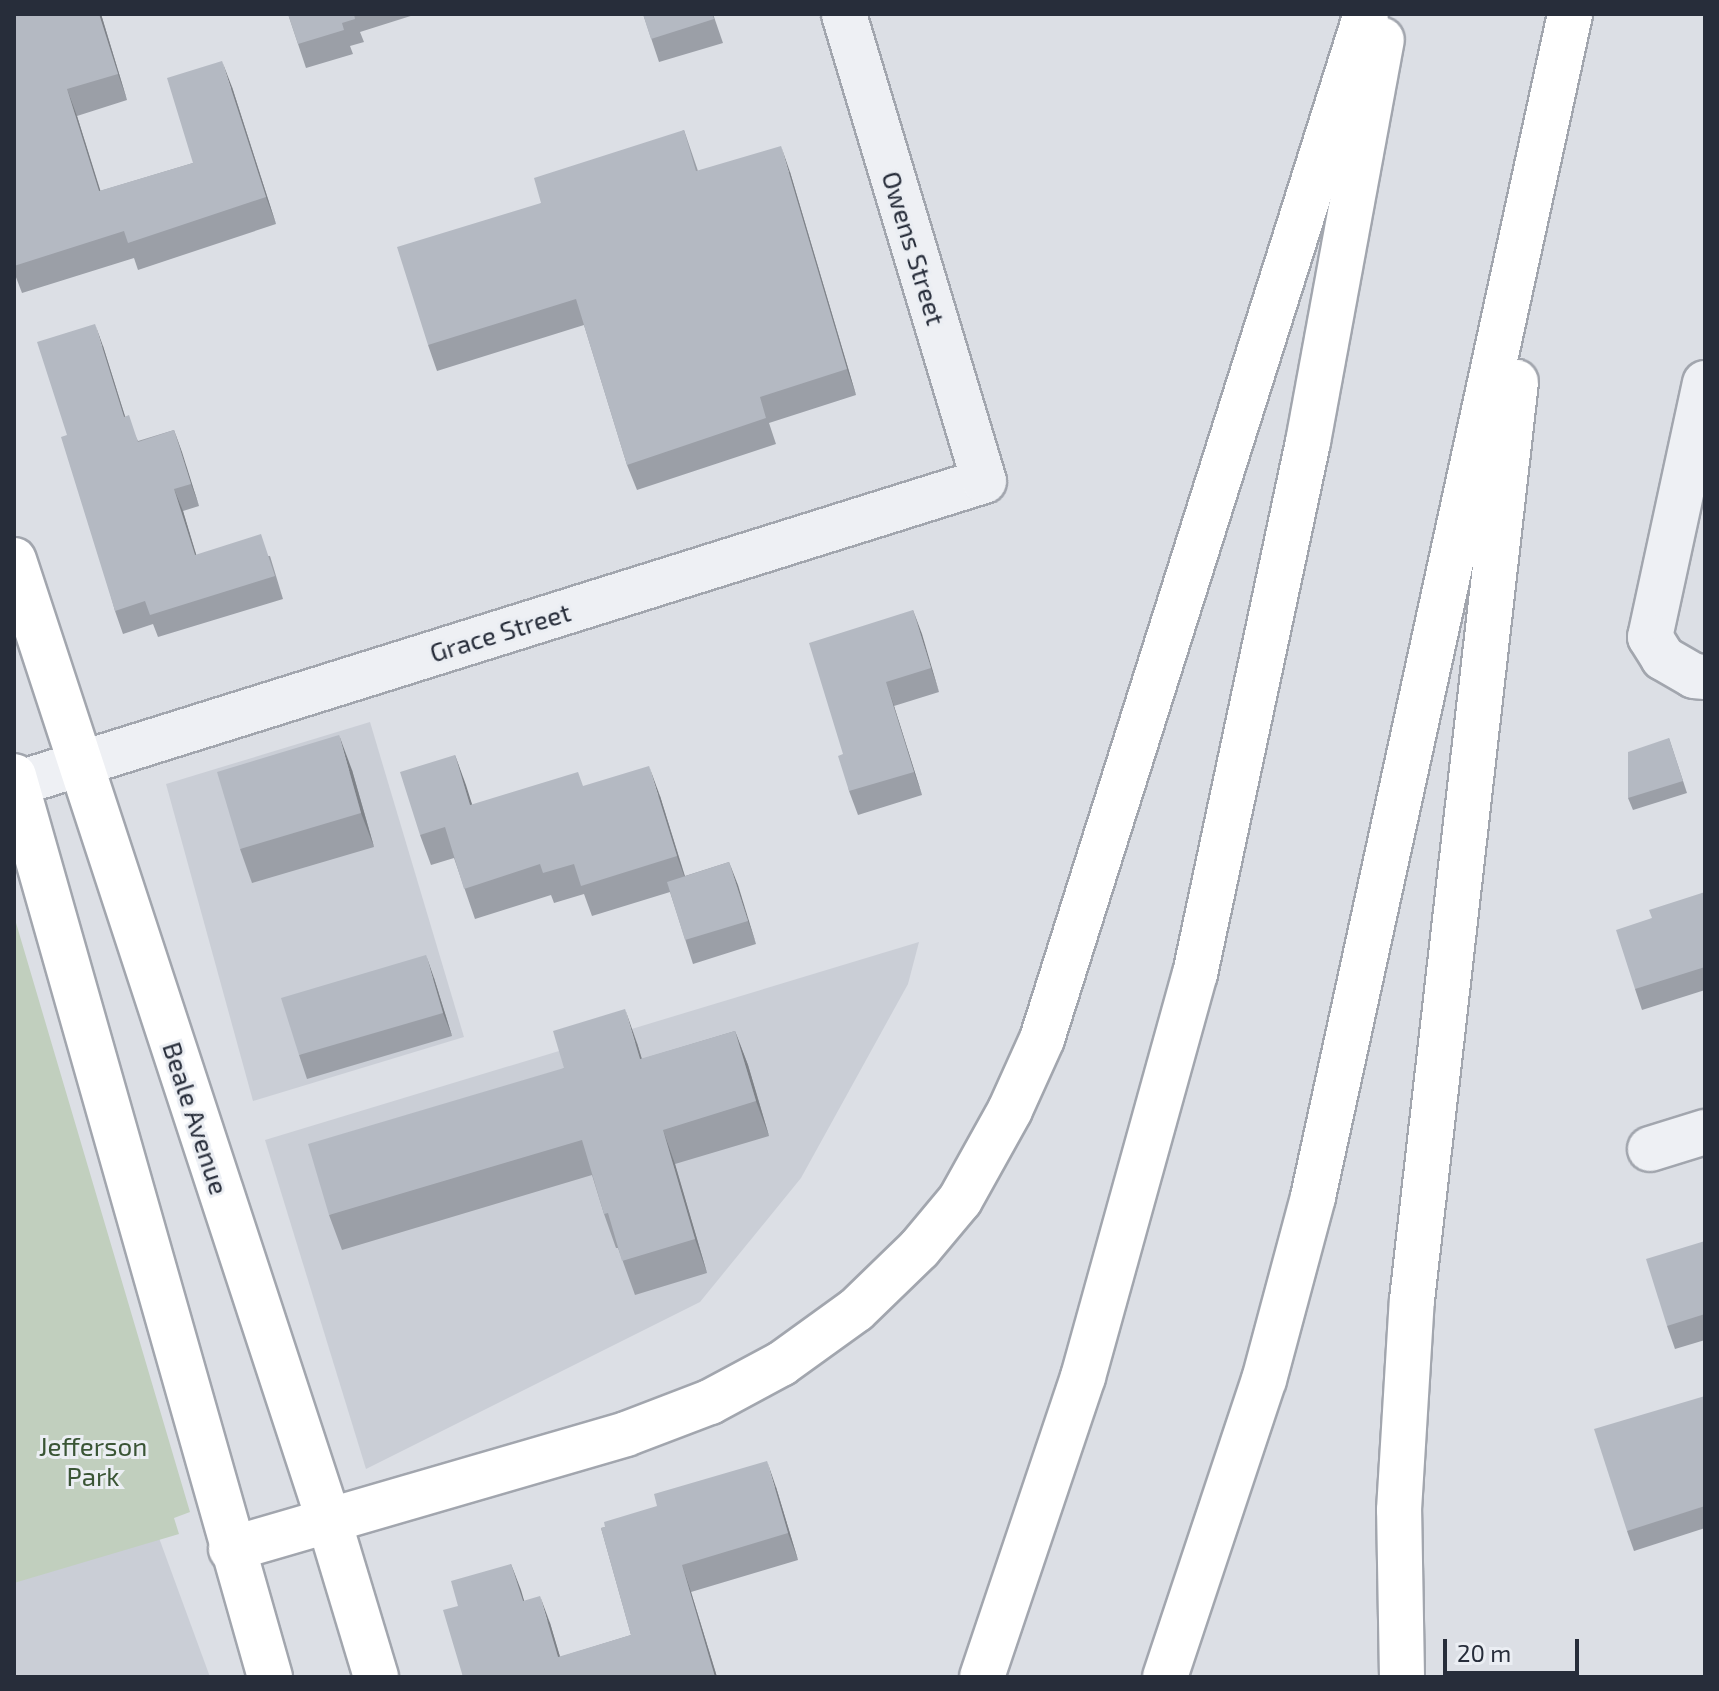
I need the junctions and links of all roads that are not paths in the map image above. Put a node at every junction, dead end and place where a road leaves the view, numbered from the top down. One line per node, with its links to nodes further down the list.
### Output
1 (844, 14): 7 (street, Owens Street)
2 (1366, 14): 14 (main road)
3 (1387, 14): 18 (main road)
4 (1570, 14): 5 (main road)
5 (1546, 131): 19 (main road); 20 (main road)
6 (1705, 383): 9 (street)
7 (984, 481): 10 (street, Grace Street)
8 (14, 560): 10 (main road, Beale Avenue)
9 (1705, 677)
10 (79, 764): 11 (street, Grace Street); 14 (main road, Beale Avenue)
11 (15, 780): 15 (main road)
12 (1705, 1132): 13 (street)
13 (1650, 1149)
14 (329, 1521): 15 (main road); 17 (main road, Beale Avenue)
15 (231, 1549): 16 (main road)
16 (270, 1677)
17 (376, 1677)
18 (982, 1677)
19 (1165, 1677)
20 (1402, 1677)

